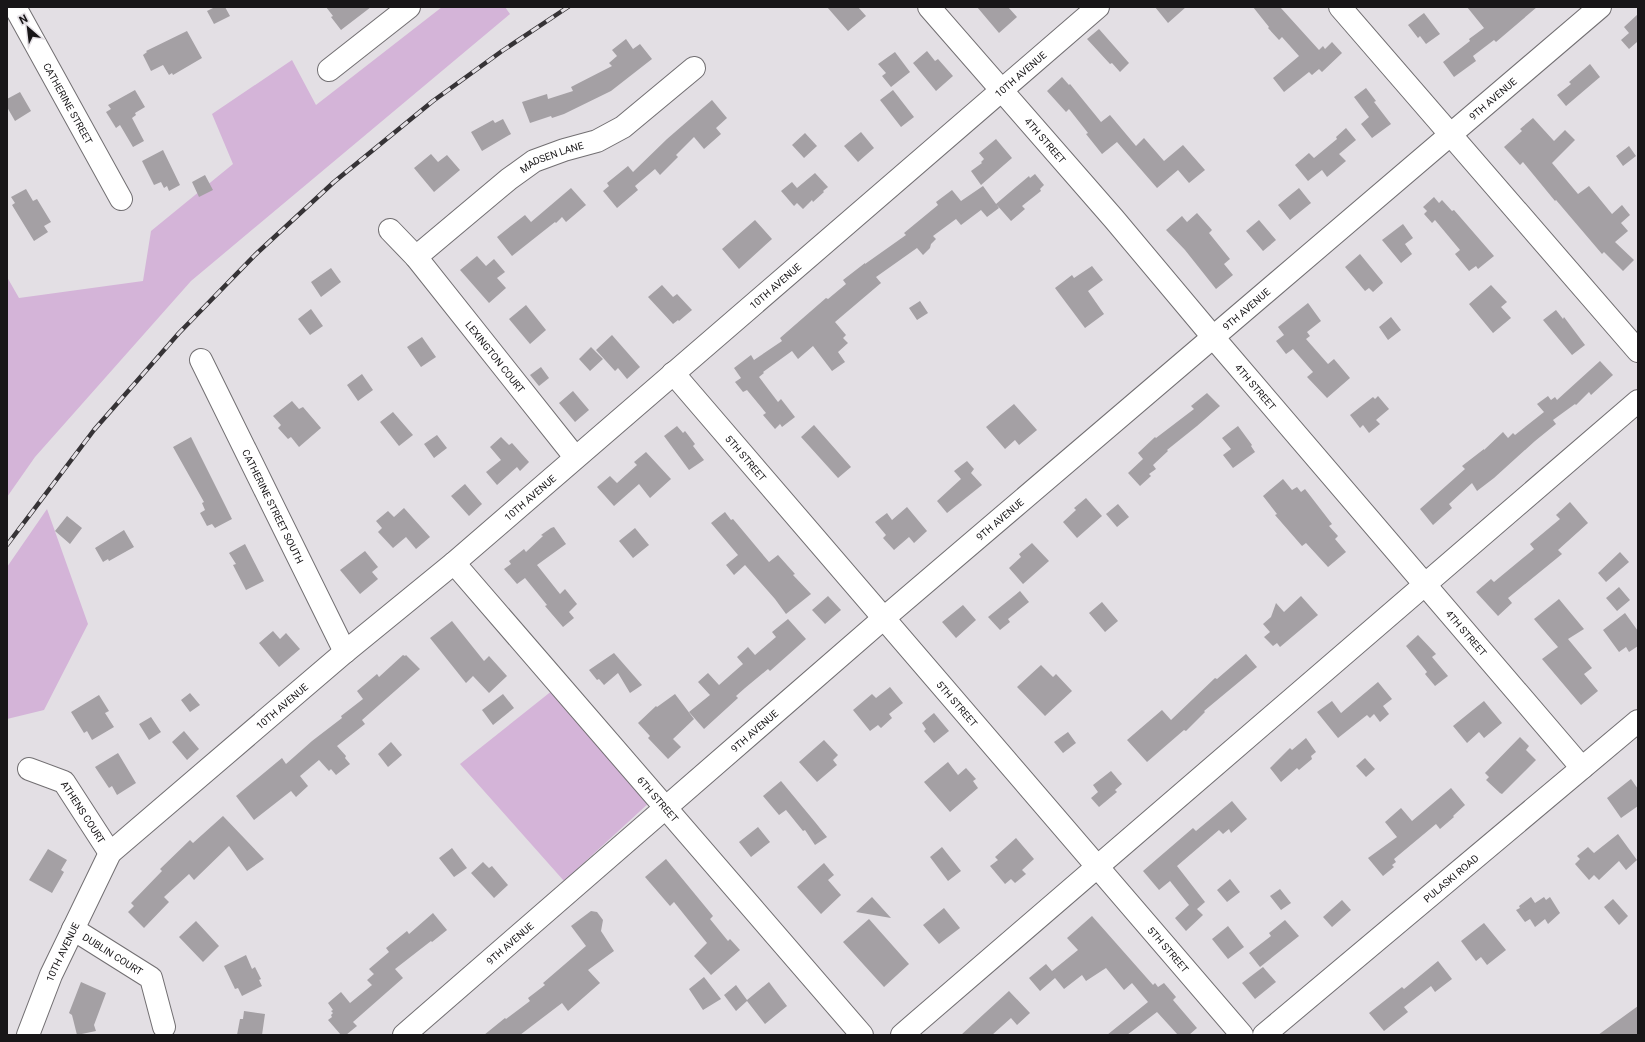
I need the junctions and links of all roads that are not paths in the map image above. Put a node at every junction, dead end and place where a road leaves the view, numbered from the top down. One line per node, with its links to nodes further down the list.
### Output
1 (15, 7): 11 (street, CATHERINE STREET)
2 (409, 7): 8 (street)
3 (929, 7): 9 (street, 4TH STREET)
4 (1098, 7): 9 (street, 10TH AVENUE)
5 (1340, 7): 10 (street)
6 (1600, 7): 10 (street, 9TH AVENUE)
7 (694, 68): 13 (street, MADSEN LANE)
8 (329, 70)
9 (1001, 90): 14 (street, 4TH STREET); 17 (street, 10TH AVENUE)
10 (1450, 135): 14 (street, 9TH AVENUE); 15 (street)
11 (121, 199)
12 (390, 230): 13 (street, LEXINGTON COURT)
13 (416, 257): 19 (street, LEXINGTON COURT)
14 (1213, 337): 21 (street, 4TH STREET); 22 (street, 9TH AVENUE)
15 (1638, 351)
16 (201, 360): 23 (street, CATHERINE STREET SOUTH)
17 (673, 373): 19 (street, 10TH AVENUE); 22 (street, 5TH STREET)
18 (1638, 401): 21 (street)
19 (575, 457): 20 (street, 10TH AVENUE)
20 (454, 562): 23 (street, 10TH AVENUE); 27 (street, 6TH STREET)
21 (1425, 583): 25 (street, 4TH STREET); 29 (street)
22 (884, 618): 27 (street, 9TH AVENUE); 29 (street, 5TH STREET)
23 (345, 652): 28 (street, 10TH AVENUE)
24 (1635, 730): 25 (street, PULASKI ROAD)
25 (1582, 768): 37 (street, PULASKI ROAD)
26 (29, 769): 28 (street, ATHENS COURT)
27 (666, 808): 33 (street, 9TH AVENUE); 34 (street, 6TH STREET)
28 (110, 853): 30 (street, 10TH AVENUE)
29 (1098, 868): 35 (street); 36 (street, 5TH STREET)
30 (73, 929): 31 (street, DUBLIN COURT); 32 (street, 10TH AVENUE)
31 (164, 1027)
32 (28, 1035)
33 (404, 1035)
34 (862, 1035)
35 (902, 1035)
36 (1242, 1035)
37 (1264, 1035)

